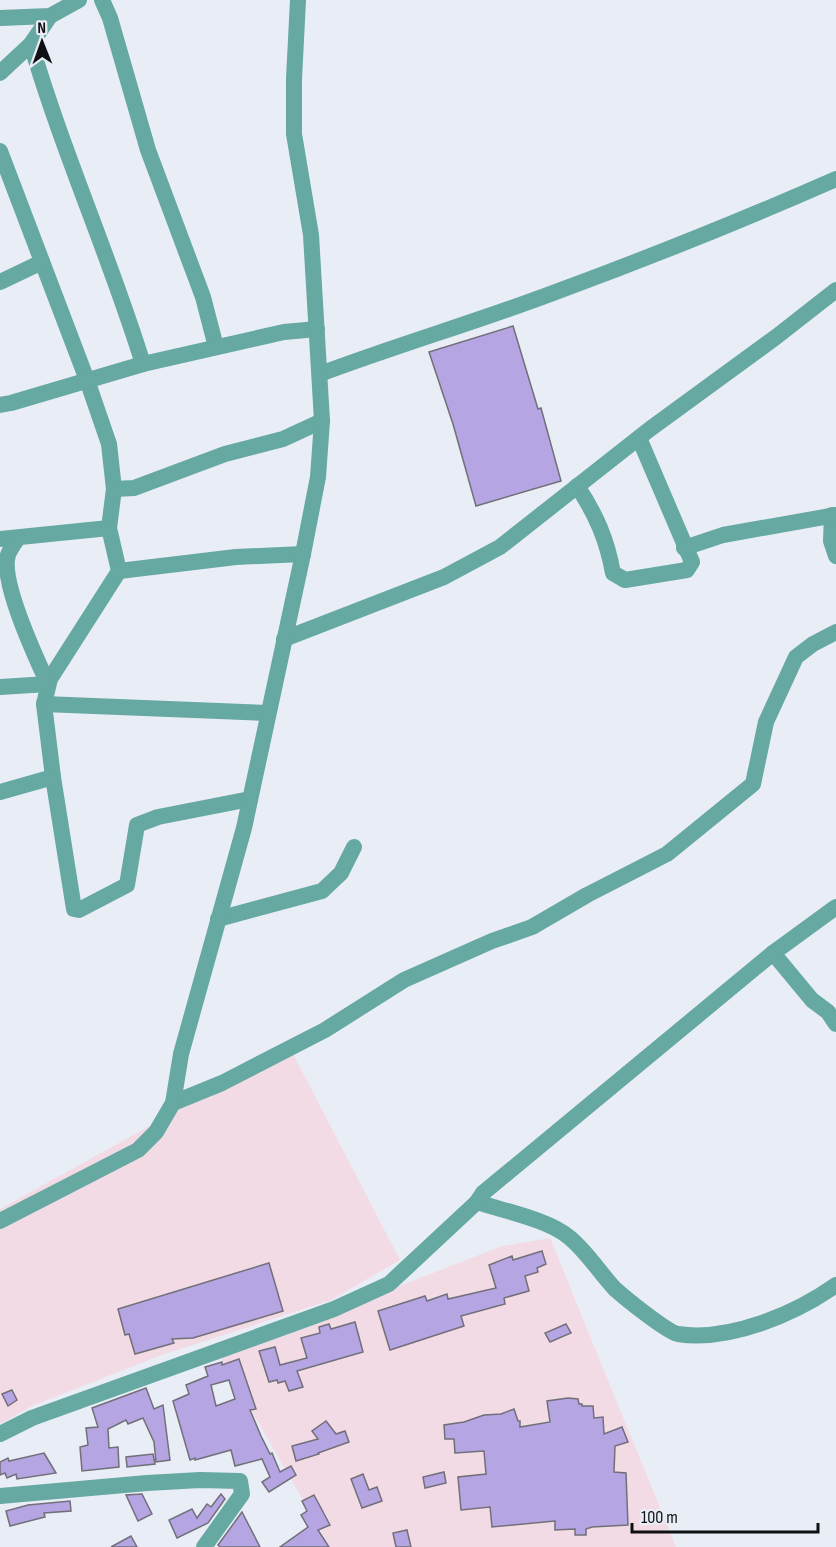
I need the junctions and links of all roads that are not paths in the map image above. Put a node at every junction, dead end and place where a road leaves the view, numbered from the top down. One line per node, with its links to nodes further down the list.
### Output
1 (79, 0): 4 (street)
2 (102, 0): 14 (street)
3 (298, 0): 13 (street)
4 (50, 16): 5 (street); 6 (street)
5 (0, 18)
6 (31, 44): 7 (street); 15 (street)
7 (0, 73)
8 (0, 151): 10 (street)
9 (836, 179): 16 (street)
10 (42, 262): 11 (street); 17 (street)
11 (0, 282)
12 (836, 290): 20 (street)
13 (317, 329): 14 (street); 16 (street)
14 (216, 347): 15 (street)
15 (143, 364): 17 (street)
16 (320, 374): 19 (street)
17 (87, 380): 18 (street); 22 (street)
18 (0, 405)
19 (322, 421): 22 (street); 28 (street)
20 (639, 438): 21 (street); 27 (street)
21 (577, 486): 27 (street); 32 (street)
22 (114, 489): 24 (street)
23 (834, 515): 27 (street); 29 (street)
24 (109, 528): 25 (street); 30 (street)
25 (18, 538): 26 (street); 33 (street)
26 (0, 539)
27 (684, 548)
28 (303, 554): 30 (street); 32 (street)
29 (836, 556)
30 (119, 571): 33 (street)
31 (836, 632): 45 (street)
32 (284, 639): 36 (street)
33 (48, 684): 34 (street); 35 (street)
34 (0, 687)
35 (44, 704): 36 (street); 37 (street)
36 (268, 713): 39 (street)
37 (53, 777): 38 (street); 39 (street)
38 (0, 792)
39 (250, 799): 42 (street)
40 (354, 847): 42 (street)
41 (836, 908): 43 (street)
42 (218, 920): 45 (street)
43 (773, 953): 44 (street); 46 (street)
44 (836, 1024)
45 (173, 1103): 47 (street)
46 (477, 1202): 48 (street); 49 (street)
47 (0, 1221)
48 (836, 1285)
49 (0, 1434)
50 (0, 1496): 51 (street)
51 (204, 1547)

